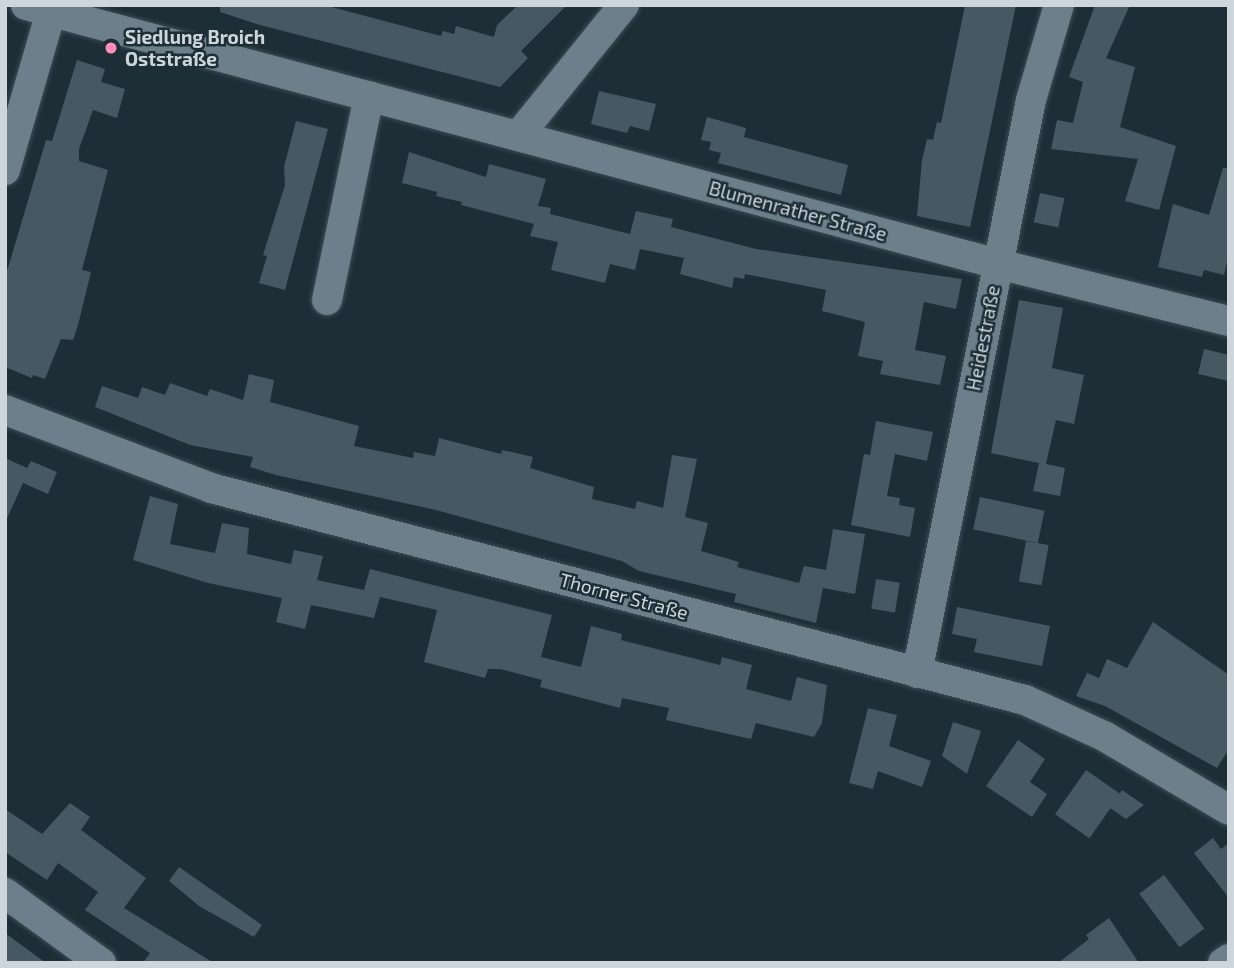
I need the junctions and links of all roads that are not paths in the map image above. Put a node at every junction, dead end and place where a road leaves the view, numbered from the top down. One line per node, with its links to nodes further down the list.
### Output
1 (624, 5): 5 (street)
2 (1059, 5): 7 (street, Heidestraße)
3 (44, 7): 4 (street, Blumenrather Straße); 6 (street)
4 (369, 96): 5 (street, Blumenrather Straße); 8 (street)
5 (519, 135): 7 (street, Blumenrather Straße)
6 (5, 170)
7 (998, 264): 9 (street, Blumenrather Straße); 11 (street, Heidestraße)
8 (327, 300)
9 (1229, 321)
10 (5, 410): 11 (street, Thorner Straße)
11 (917, 673): 12 (street, Thorner Straße)
12 (1229, 810)
13 (5, 893): 15 (street)
14 (1229, 959): 16 (street)
15 (101, 963)
16 (1223, 963)

